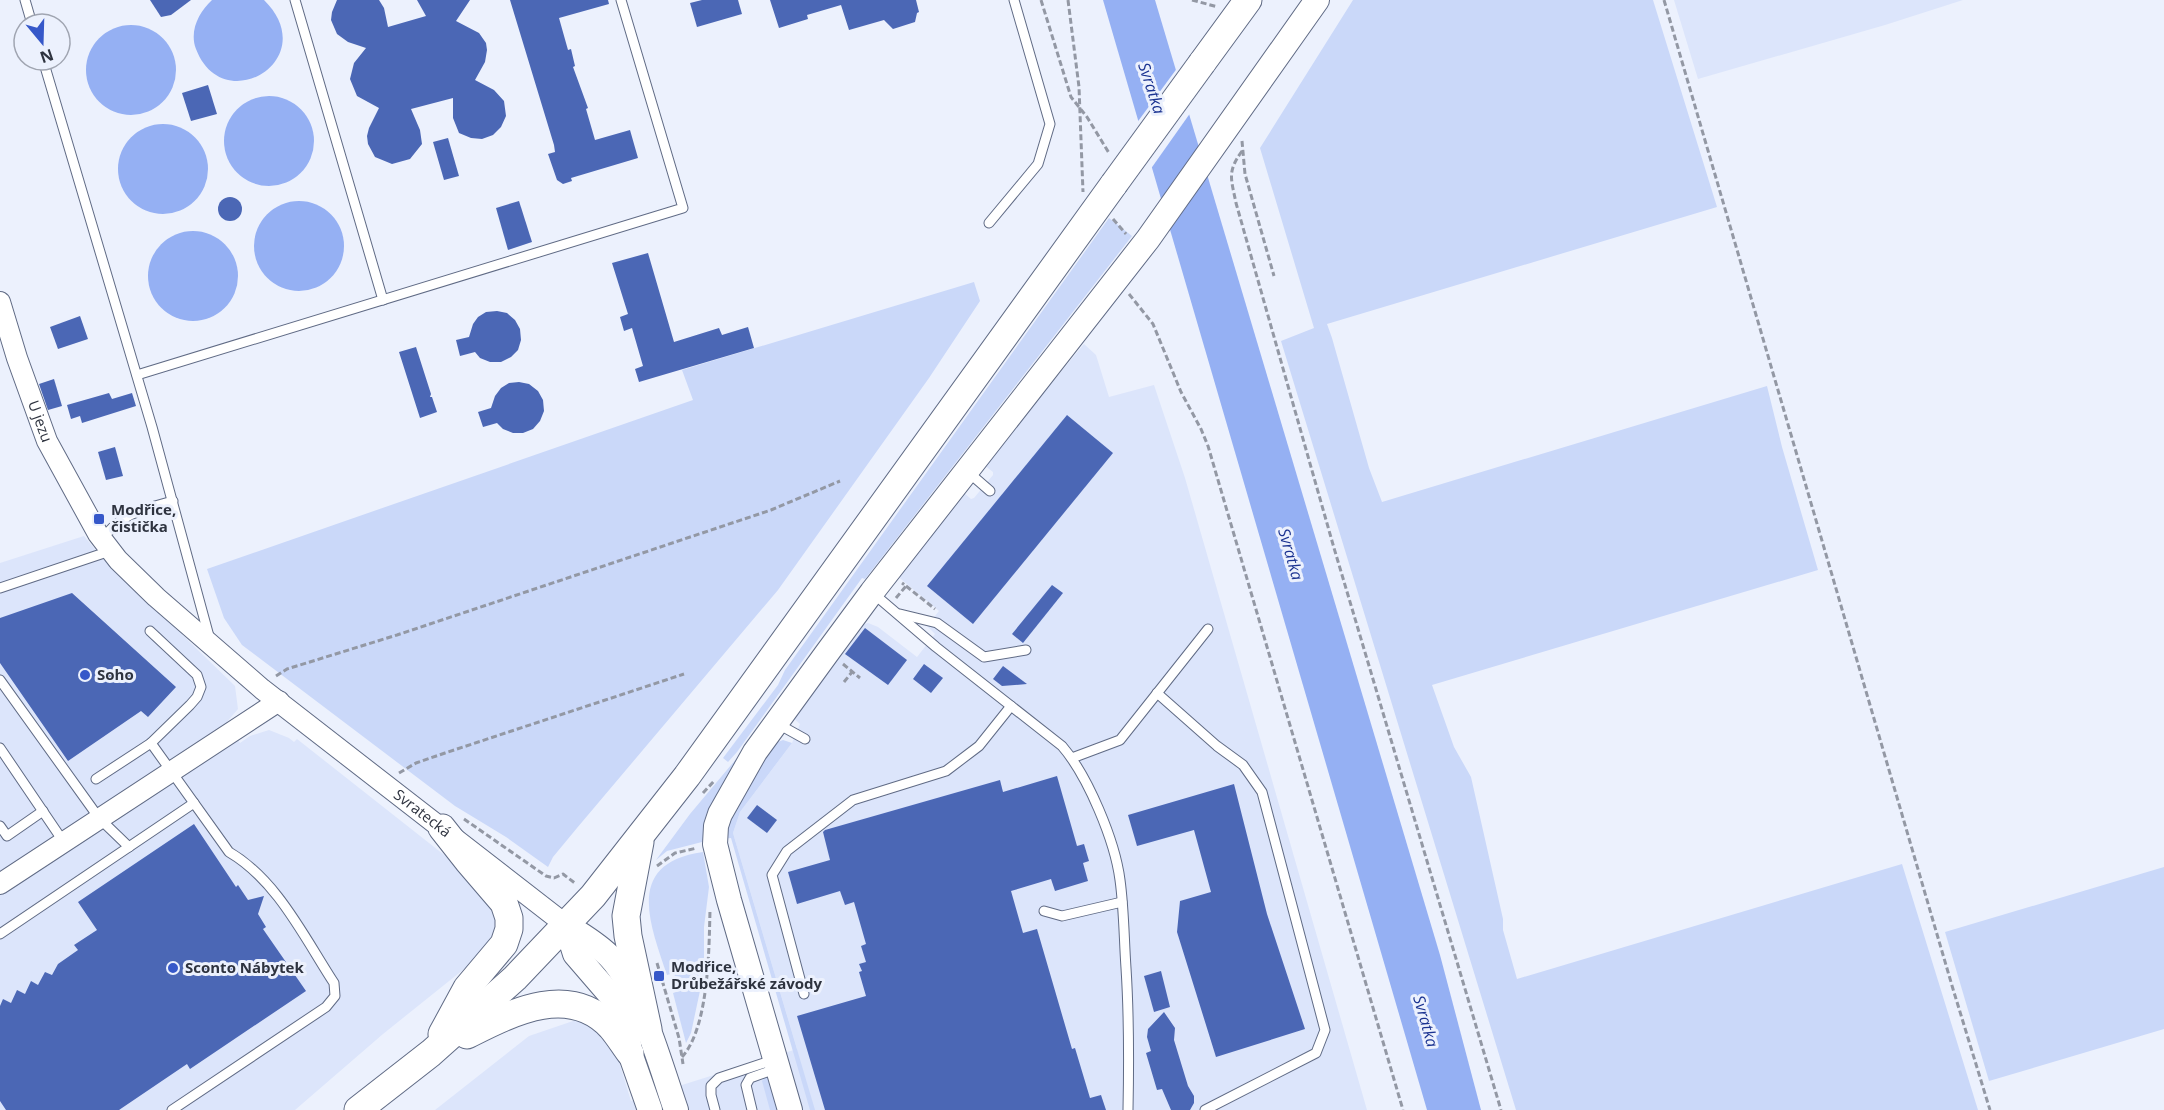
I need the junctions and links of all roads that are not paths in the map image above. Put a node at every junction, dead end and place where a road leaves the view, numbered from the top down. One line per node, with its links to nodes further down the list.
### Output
1 (296, 0): 8 (lane)
2 (621, 0): 8 (lane)
3 (1014, 0): 7 (lane)
4 (1248, 0): 38 (main road, bridge)
5 (1317, 0): 11 (street)
6 (47, 72): 10 (lane)
7 (989, 223)
8 (383, 300): 10 (lane)
9 (0, 302): 14 (street, U jezu)
10 (137, 375): 13 (lane)
11 (967, 471): 12 (lane); 16 (street)
12 (990, 491)
13 (173, 501): 14 (lane); 20 (lane)
14 (103, 541): 15 (lane); 20 (street, Svratecká)
15 (0, 588)
16 (872, 592): 17 (lane); 26 (street)
17 (898, 614): 21 (lane); 25 (lane)
18 (1208, 629): 23 (lane)
19 (150, 631): 28 (lane)
20 (212, 645): 24 (street, Svratecká)
21 (1026, 650)
22 (0, 681): 35 (lane)
23 (1156, 693): 30 (lane); 60 (lane)
24 (279, 701): 31 (street); 37 (street, Svratecká)
25 (1011, 706): 30 (lane); 47 (lane)
26 (776, 723): 27 (lane); 51 (street)
27 (805, 739)
28 (151, 744): 31 (lane); 32 (lane)
29 (0, 748): 34 (lane)
30 (1072, 758): 43 (lane)
31 (172, 771): 33 (lane); 35 (street)
32 (96, 779)
33 (194, 803): 41 (lane); 53 (lane)
34 (43, 811): 39 (lane); 40 (lane)
35 (99, 818): 40 (street); 41 (lane)
36 (0, 826): 39 (lane)
37 (442, 828): 45 (street, Svratecká); 49 (main road)
38 (641, 835): 45 (main road); 48 (main road)
39 (3, 838)
40 (63, 841): 42 (street)
41 (129, 847): 46 (lane)
42 (0, 884)
43 (1122, 902): 44 (lane); 59 (lane)
44 (1044, 911)
45 (566, 925): 48 (street); 49 (main road); 50 (street)
46 (0, 934)
47 (804, 994)
48 (648, 1029): 55 (street)
49 (431, 1053): 50 (main road); 54 (main road)
50 (630, 1053): 52 (street)
51 (777, 1064): 56 (lane); 57 (lane); 58 (street)
52 (649, 1109)
53 (171, 1110)
54 (358, 1110)
55 (676, 1110)
56 (716, 1110)
57 (752, 1110)
58 (790, 1110)
59 (1128, 1110)
60 (1205, 1110)

